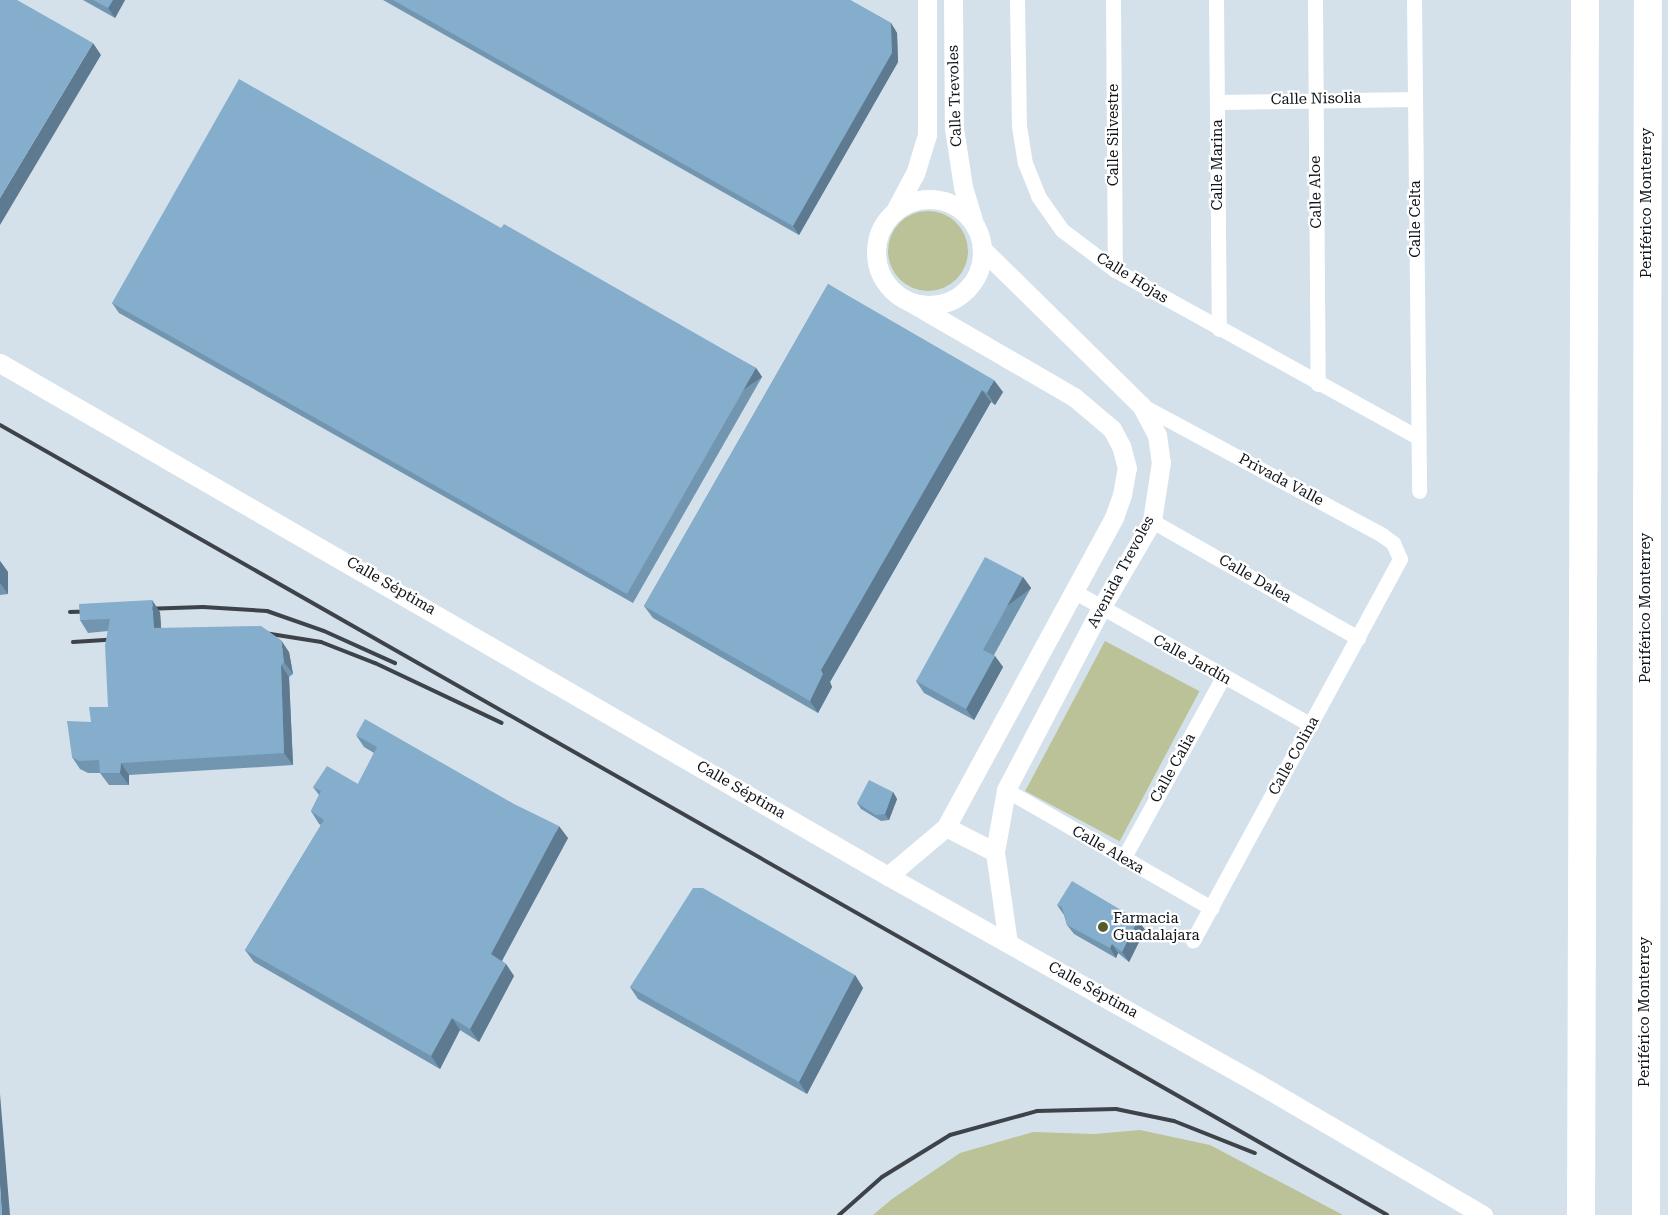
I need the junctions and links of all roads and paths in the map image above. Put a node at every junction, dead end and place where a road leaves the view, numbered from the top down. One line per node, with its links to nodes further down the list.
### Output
1 (927, 0): 13 (street, Calle Trevoles)
2 (953, 0): 14 (street, Calle Trevoles)
3 (1017, 0): 16 (street, Calle Hojas)
4 (1113, 0): 16 (street, Calle Silvestre)
5 (1216, 0): 12 (street, Calle Marina)
6 (1315, 0): 10 (street, Calle Aloe)
7 (1414, 0): 11 (street, Calle Celta)
8 (1584, 0): 40 (highway)
9 (1648, 0): 41 (highway, Periférico Monterrey)
10 (1315, 98): 11 (street, Calle Nisolia); 12 (street, Calle Nisolia); 20 (street, Calle Aloe)
11 (1415, 99): 22 (street, Calle Celta)
12 (1218, 102): 18 (street, Calle Marina)
13 (896, 210): 14 (street); 17 (street)
14 (973, 220): 15 (street)
15 (983, 250): 17 (street); 21 (street, Avenida Trevoles)
16 (1115, 270): 18 (street, Calle Hojas)
17 (910, 302): 26 (street, Avenida Trevoles)
18 (1219, 329): 20 (street, Calle Hojas)
19 (0, 363): 35 (street, Calle Séptima)
20 (1318, 384): 22 (street, Calle Hojas)
21 (1141, 405): 24 (street, Avenida Trevoles); 25 (street, Privada Valle)
22 (1417, 437): 23 (street, Calle Celta)
23 (1419, 491)
24 (1152, 521): 27 (street, Avenida Trevoles); 28 (street, Calle Dalea)
25 (1396, 571): 28 (street, Calle Colina)
26 (1075, 592): 27 (street, Calle Jardín); 32 (street, Avenida Trevoles)
27 (1101, 608): 29 (street, Calle Jardín); 31 (street, Avenida Trevoles)
28 (1358, 638): 30 (street, Calle Colina)
29 (1223, 677): 30 (street, Calle Jardín); 34 (street, Calle Calia)
30 (1311, 725): 36 (street, Calle Colina)
31 (1006, 790): 33 (street, Avenida Trevoles); 34 (street, Calle Alexa)
32 (946, 827): 33 (street); 35 (street, Avenida Trevoles)
33 (995, 852): 38 (street, Avenida Trevoles)
34 (1123, 859): 36 (street, Calle Alexa)
35 (888, 876): 38 (street, Calle Séptima)
36 (1211, 908): 37 (street, Calle Colina)
37 (1193, 941)
38 (1008, 943): 39 (street, Calle Séptima)
39 (1483, 1215)
40 (1581, 1215)
41 (1646, 1215)

